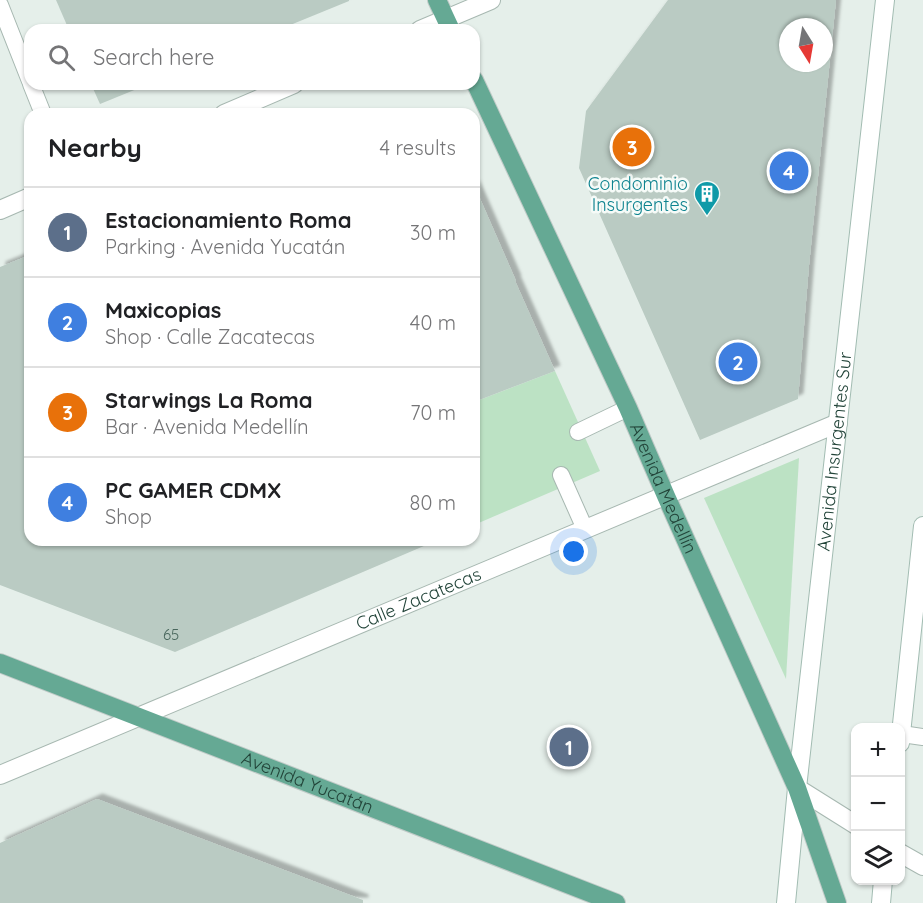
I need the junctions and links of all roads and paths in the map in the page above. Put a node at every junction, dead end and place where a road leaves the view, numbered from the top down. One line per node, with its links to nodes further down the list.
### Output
1 (437, 0): 5 (main road)
2 (491, 0): 5 (street)
3 (885, 0): 15 (street, Avenida Insurgentes Sur)
4 (0, 4): 6 (lane)
5 (448, 24)
6 (24, 64)
7 (34, 90): 10 (lane)
8 (280, 90): 11 (street)
9 (479, 90): 14 (main road, Avenida Medellín)
10 (41, 108)
11 (238, 108)
12 (24, 200): 13 (street)
13 (0, 210)
14 (628, 408): 16 (lane); 18 (main road, Avenida Medellín)
15 (838, 423): 18 (street, Calle Zacatecas); 27 (street, Avenida Insurgentes Sur)
16 (578, 432)
17 (561, 475): 20 (lane)
18 (666, 496): 20 (street, Calle Zacatecas); 27 (main road, Avenida Medellín)
19 (923, 526): 23 (street)
20 (585, 529): 22 (street, Calle Zacatecas)
21 (0, 663): 22 (main road, Avenida Yucatán)
22 (137, 718): 26 (street, Calle Zacatecas); 32 (main road, Avenida Yucatán)
23 (903, 723)
24 (923, 737): 25 (lane)
25 (905, 739)
26 (0, 775)
27 (797, 788): 28 (street); 33 (street, Avenida Insurgentes Sur); 34 (main road, Avenida Medellín)
28 (851, 822)
29 (905, 856): 30 (street)
30 (923, 866)
31 (883, 885): 35 (street)
32 (616, 903)
33 (786, 903)
34 (837, 903)
35 (881, 903)

